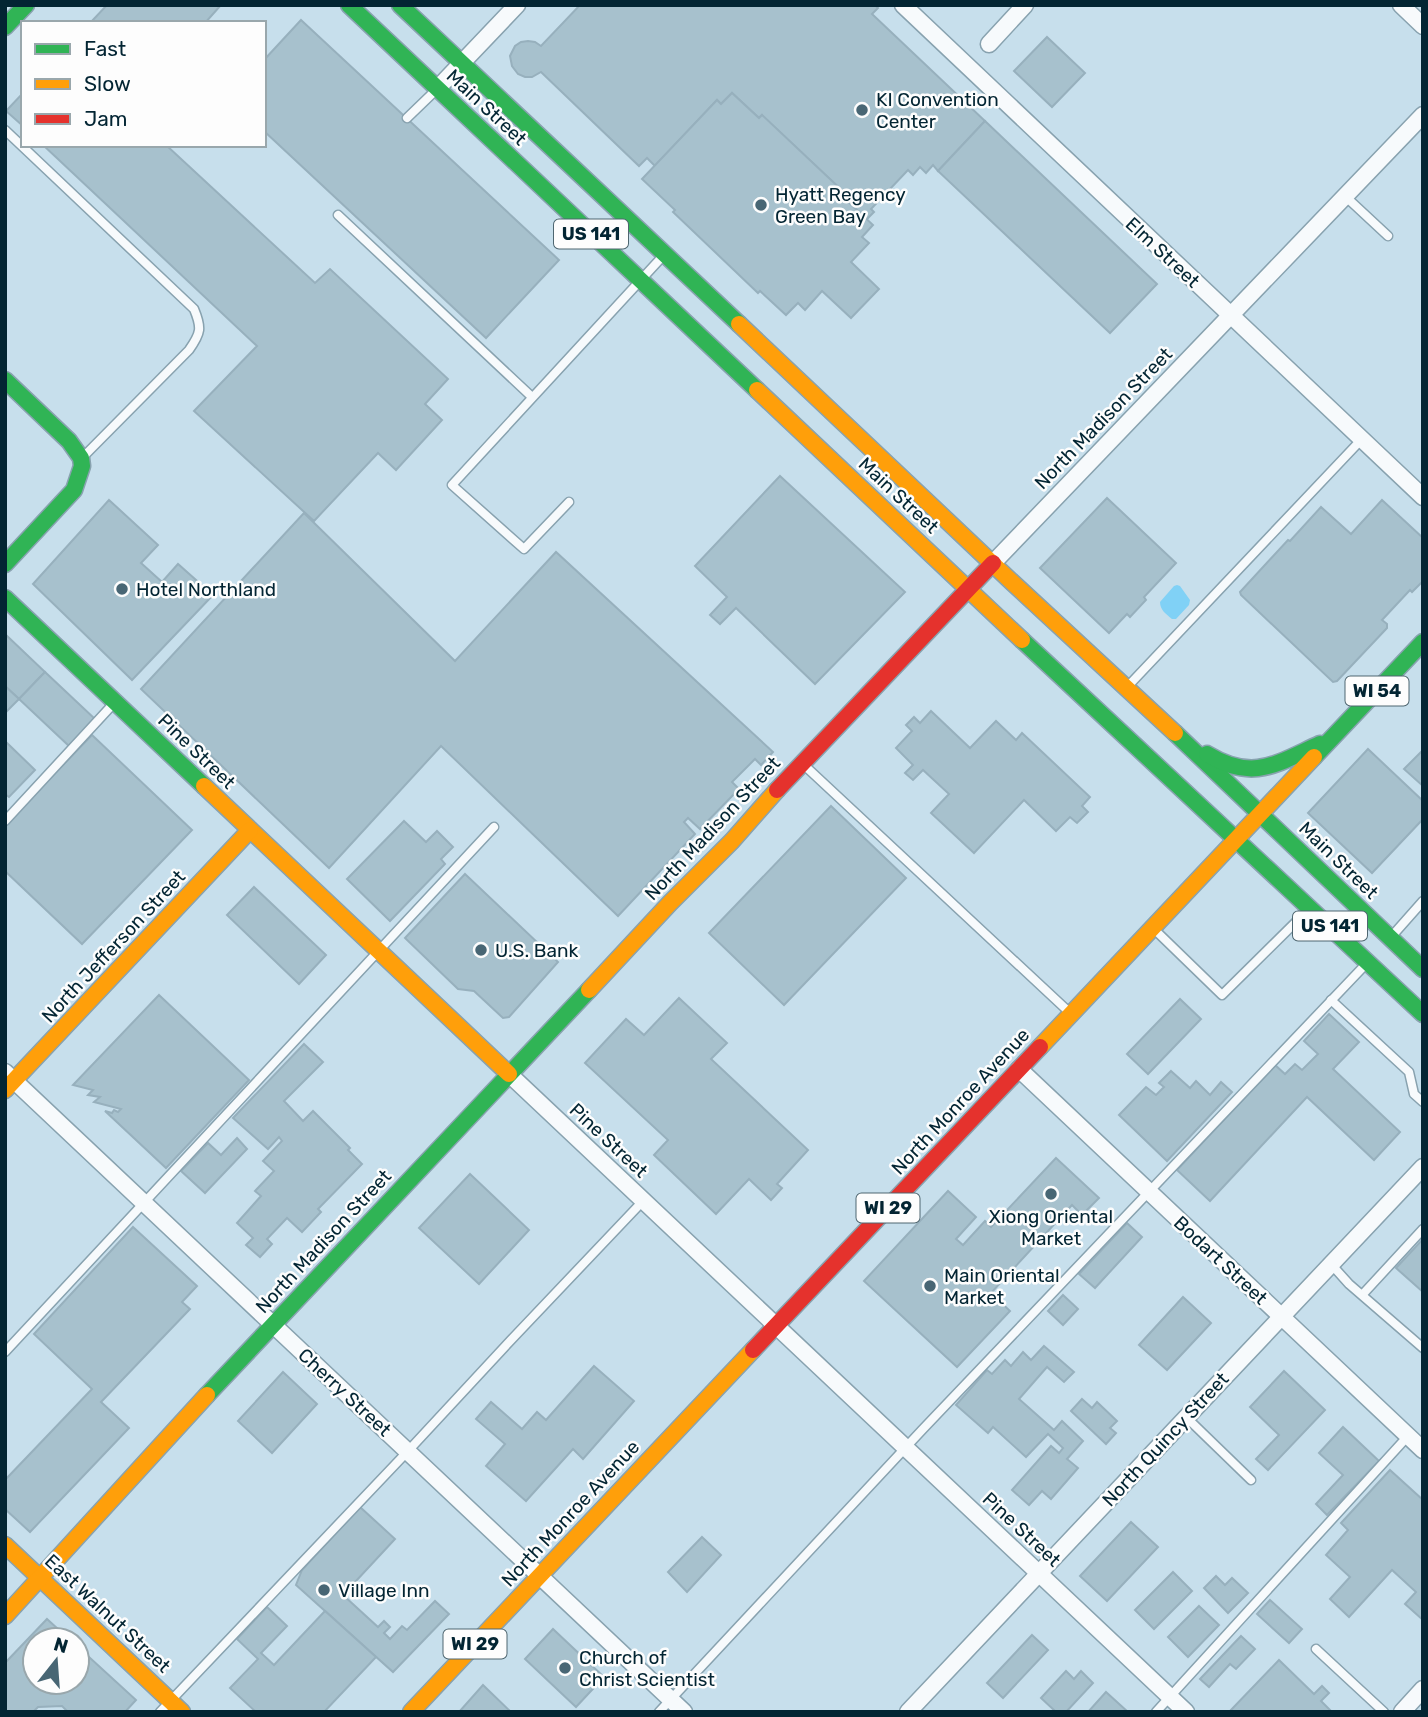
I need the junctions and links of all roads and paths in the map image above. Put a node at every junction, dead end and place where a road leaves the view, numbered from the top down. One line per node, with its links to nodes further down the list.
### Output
1 (26, 5): 9 (main road)
2 (349, 5): 12 (main road, Main Street / US 141)
3 (400, 5): 11 (main road, Main Street / US 141)
4 (517, 5): 11 (street)
5 (903, 5): 23 (street, Elm Street)
6 (1025, 5): 10 (street)
7 (1401, 5): 8 (street)
8 (1423, 26)
9 (5, 27)
10 (989, 44)
11 (462, 63): 12 (street); 21 (main road, Main Street / US 141)
12 (437, 89): 14 (lane); 22 (main road, Main Street / US 141)
13 (1423, 115): 18 (street, North Madison Street)
14 (407, 118)
15 (5, 130): 16 (lane)
16 (21, 145)
17 (23, 147): 27 (lane)
18 (1345, 196): 20 (lane); 23 (street, North Madison Street)
19 (338, 215): 25 (lane)
20 (1388, 236)
21 (664, 255): 22 (lane); 30 (main road, Main Street / US 141)
22 (641, 281): 25 (lane); 32 (main road, Main Street / US 141)
23 (1230, 316): 26 (street, Elm Street); 30 (street, North Madison Street)
24 (5, 380): 27 (main road)
25 (532, 397): 29 (lane)
26 (1361, 440): 28 (street, Elm Street); 35 (lane)
27 (81, 459): 31 (main road)
28 (1423, 498)
29 (569, 502)
30 (993, 563): 32 (main road, North Madison Street); 35 (main road, Main Street / US 141)
31 (5, 564)
32 (968, 589): 39 (main road, North Madison Street); 44 (main road, Main Street / US 141)
33 (5, 598): 36 (main road, Pine Street)
34 (1423, 642): 38 (main road, North Monroe Avenue / WI 54)
35 (1128, 687): 37 (main road, Main Street / US 141)
36 (116, 702): 41 (lane); 43 (main road, Pine Street)
37 (1181, 738): 38 (main road); 40 (main road, Main Street / US 141)
38 (1331, 739): 40 (main road, North Monroe Avenue / WI 54)
39 (802, 763): 53 (lane); 56 (main road, North Madison Street)
40 (1260, 814): 44 (main road, North Monroe Avenue / WI 29); 48 (main road, Main Street / US 141)
41 (5, 821)
42 (495, 827): 49 (lane)
43 (250, 830): 49 (main road, Pine Street); 57 (main road, North Jefferson Street)
44 (1236, 839): 46 (main road, Main Street / US 141); 47 (main road, North Monroe Avenue / WI 29)
45 (1423, 901): 48 (lane)
46 (1311, 908): 47 (lane); 50 (main road, Main Street / US 141)
47 (1153, 928): 53 (main road, North Monroe Avenue / WI 29)
48 (1390, 938): 51 (main road, Main Street / US 141)
49 (378, 951): 56 (main road, Pine Street); 62 (lane)
50 (1368, 962): 52 (lane); 54 (main road, Main Street / US 141)
51 (1423, 968)
52 (1331, 1000): 58 (lane); 60 (lane)
53 (1071, 1014): 55 (main road, North Monroe Avenue / WI 29)
54 (1423, 1014)
55 (1019, 1069): 60 (street, Bodart Street); 68 (main road, North Monroe Avenue / WI 29)
56 (509, 1074): 61 (street, Pine Street); 67 (main road, North Madison Street)
57 (8, 1081): 62 (street, Cherry Street)
58 (1423, 1102)
59 (1423, 1167): 64 (street, North Quincy Street)
60 (1149, 1192): 66 (street, Bodart Street); 73 (lane)
61 (643, 1201): 68 (street, Pine Street); 75 (lane)
62 (144, 1203): 67 (street, Cherry Street); 70 (lane)
63 (1423, 1229): 65 (lane)
64 (1331, 1264): 65 (lane); 66 (street, North Quincy Street)
65 (1363, 1294): 69 (lane)
66 (1281, 1317): 71 (street, North Quincy Street); 72 (street, Bodart Street)
67 (274, 1324): 75 (street, Cherry Street); 80 (main road, North Madison Street)
68 (776, 1326): 73 (street, Pine Street); 79 (main road, North Monroe Avenue / WI 29)
69 (1423, 1348)
70 (5, 1352)
71 (1186, 1417): 76 (lane); 78 (street, North Quincy Street)
72 (1408, 1436): 74 (street, Bodart Street); 84 (lane)
73 (905, 1448): 78 (street, Pine Street); 85 (lane)
74 (1423, 1450)
75 (408, 1451): 79 (street, Cherry Street); 86 (lane)
76 (1251, 1480)
77 (5, 1545): 80 (main road, East Walnut Street)
78 (1039, 1573): 84 (street, Pine Street); 90 (street, North Quincy Street)
79 (540, 1576): 85 (street, Cherry Street); 87 (main road, North Monroe Avenue / WI 29)
80 (41, 1578): 81 (main road, North Madison Street); 86 (main road, East Walnut Street)
81 (5, 1616)
82 (1316, 1649): 93 (lane)
83 (1423, 1689): 94 (street)
84 (1170, 1697): 91 (lane); 92 (street, Pine Street)
85 (671, 1699): 88 (lane); 89 (street, Cherry Street)
86 (171, 1708)
87 (411, 1712)
88 (659, 1712)
89 (684, 1712)
90 (908, 1712)
91 (1156, 1712)
92 (1185, 1712)
93 (1384, 1712)
94 (1402, 1712)

